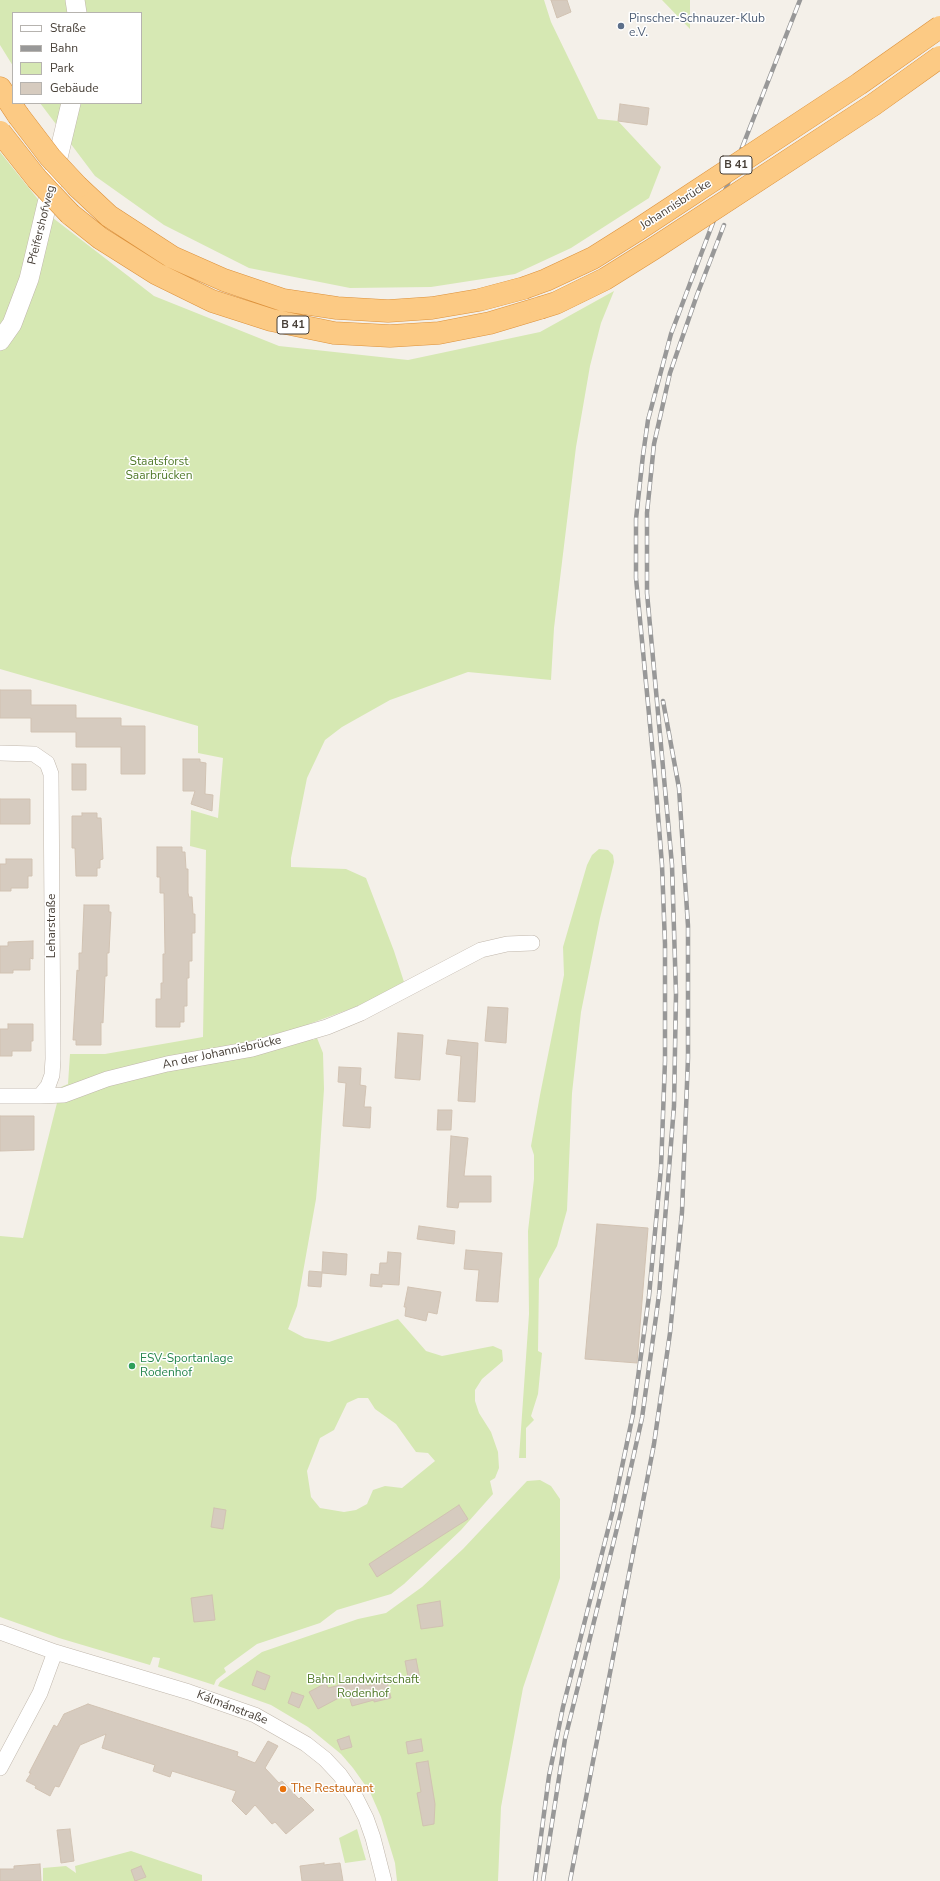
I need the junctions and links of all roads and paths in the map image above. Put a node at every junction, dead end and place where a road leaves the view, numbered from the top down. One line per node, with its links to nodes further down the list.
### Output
1 (75, 0): 2 (street)
2 (77, 12)
3 (940, 27): 5 (highway, Johannisbrücke / B 41, bridge)
4 (940, 57): 7 (highway, Johannisbrücke / B 41, bridge)
5 (0, 88)
6 (71, 104): 8 (street, Pfeifershofweg)
7 (0, 132)
8 (0, 341)
9 (0, 753): 12 (street, Leharstraße)
10 (532, 943): 12 (street, An der Johannisbrücke)
11 (0, 1096): 12 (street)
12 (40, 1096)
13 (0, 1632): 14 (street, Kálmánstraße)
14 (55, 1652): 15 (street); 16 (street, Kálmánstraße)
15 (0, 1768)
16 (384, 1881)

